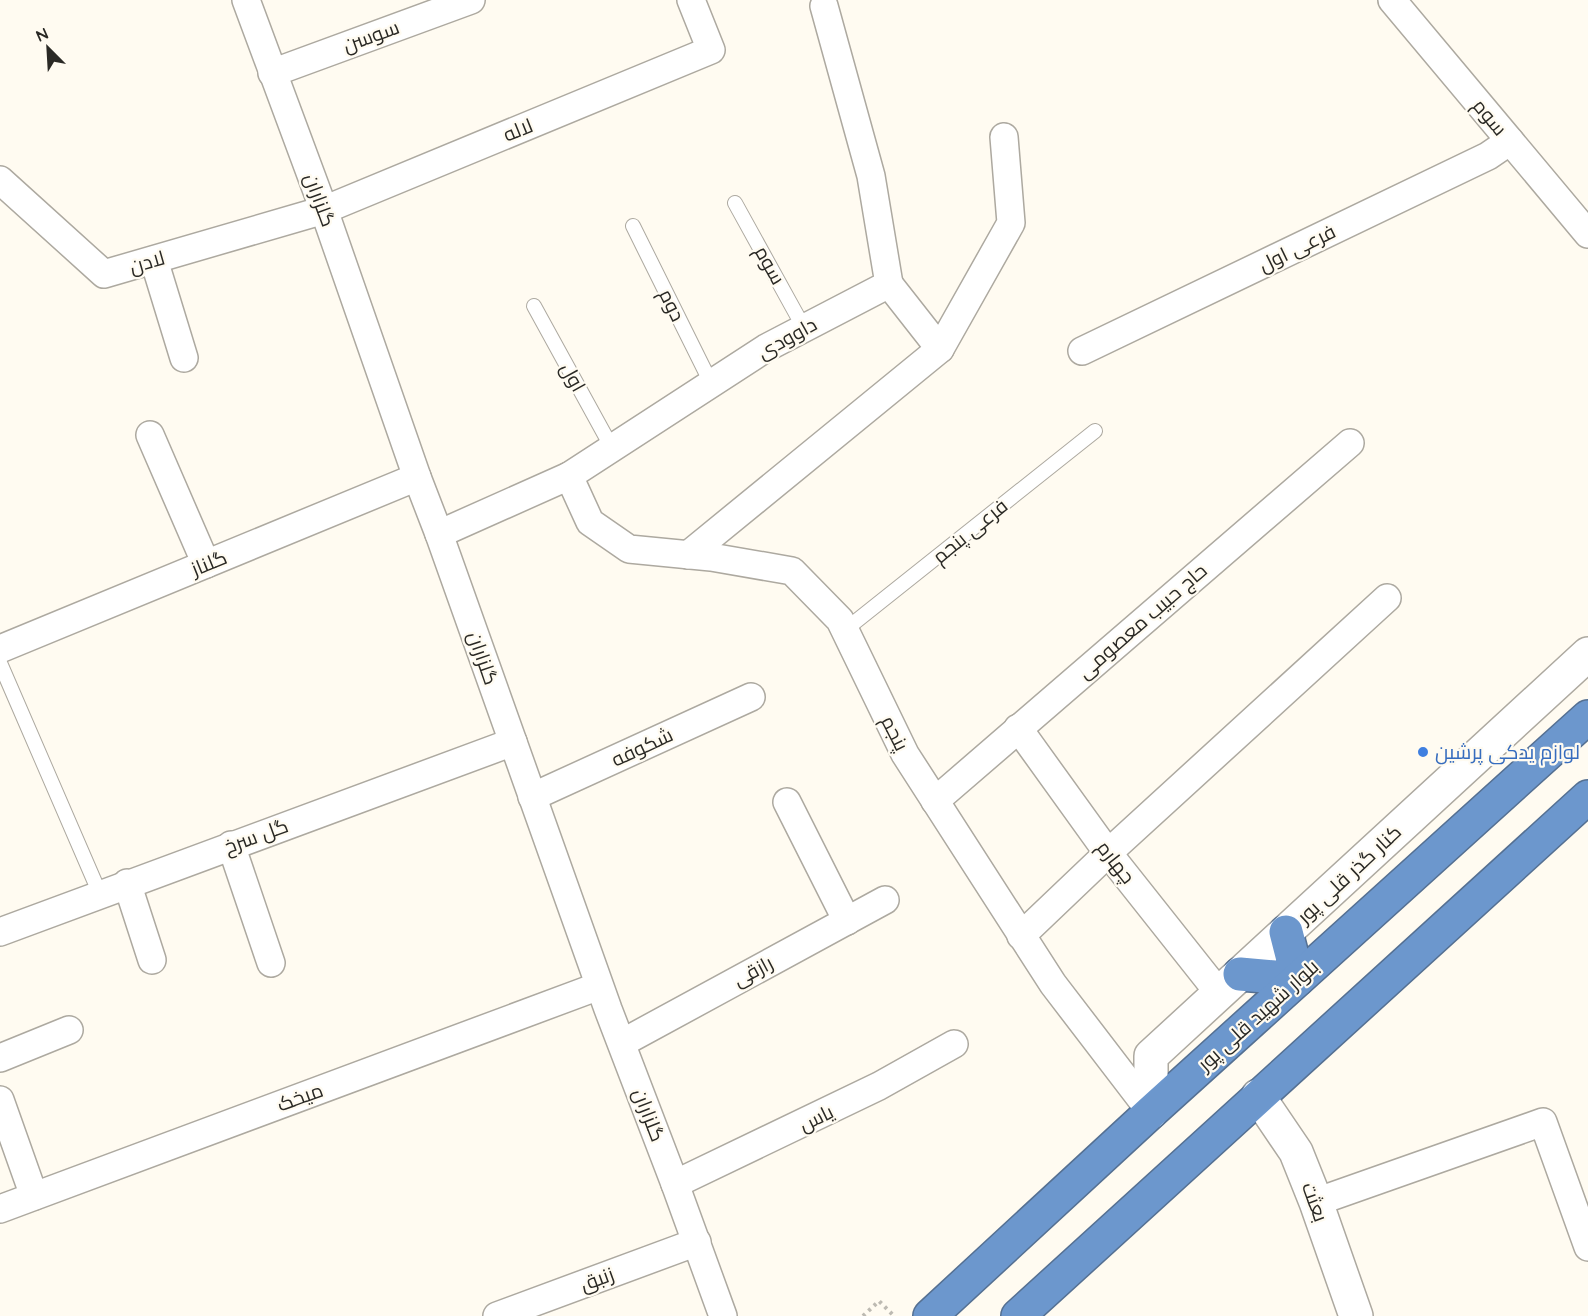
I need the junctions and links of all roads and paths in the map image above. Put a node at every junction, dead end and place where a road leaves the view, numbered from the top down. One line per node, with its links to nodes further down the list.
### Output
1 (246, 0): 6 (street, گلزاران)
2 (471, 0): 6 (street, سوسن)
3 (691, 0): 11 (street, لاله)
4 (1392, 0): 8 (street, سوم)
5 (825, 6): 15 (street)
6 (272, 73): 11 (street, گلزاران)
7 (1004, 137): 18 (street)
8 (1510, 141): 13 (street, سوم); 19 (street, فرعی اول)
9 (0, 180): 14 (street, لادن)
10 (735, 203): 17 (lane, سوم)
11 (324, 210): 14 (street, لادن); 27 (street, گلزاران)
12 (633, 226): 21 (lane, دوم)
13 (1588, 234)
14 (154, 260): 20 (street)
15 (889, 284): 17 (street, داوودی); 18 (street)
16 (534, 306): 25 (lane, اول)
17 (804, 328): 21 (street, داوودی)
18 (940, 349): 29 (street)
19 (1082, 351)
20 (184, 358)
21 (711, 383): 25 (street, داوودی)
22 (1095, 431): 32 (lane, فرعی پنجم)
23 (150, 435): 30 (street)
24 (1350, 443): 38 (street, حاج حبیب معصومی)
25 (612, 448): 26 (street, داوودی)
26 (569, 476): 28 (street, داوودی); 29 (street, پنجم)
27 (417, 477): 28 (street, گلزاران); 30 (street, گلناز)
28 (439, 534): 39 (street, گلزاران)
29 (688, 555): 32 (street, پنجم)
30 (206, 564): 33 (street, گلناز)
31 (1387, 598): 45 (street)
32 (845, 630): 42 (street, پنجم)
33 (0, 649)
34 (1588, 654): 51 (street, کنار گذر قلی پور)
35 (0, 663): 47 (lane)
36 (751, 697): 40 (street, شکوفه)
37 (1588, 717): 55 (highway, بلوار شهید قلی پور)
38 (1018, 728): 42 (street, حاج حبیب معصومی); 45 (street, چهارم)
39 (513, 742): 40 (street, گلزاران); 44 (street, گل سرخ)
40 (532, 797): 57 (street, گلزاران)
41 (1588, 797): 62 (highway)
42 (935, 801): 52 (street, پنجم)
43 (788, 802): 49 (street)
44 (231, 846): 46 (street, گل سرخ); 54 (street)
45 (1108, 853): 52 (street); 56 (street, چهارم)
46 (127, 884): 47 (street, گل سرخ); 53 (street)
47 (100, 894): 50 (street, گل سرخ)
48 (885, 900): 49 (street, رازقی)
49 (847, 921): 59 (street, رازقی)
50 (0, 932)
51 (1286, 932): 55 (highway); 56 (street, کنار گذر قلی پور)
52 (1021, 936): 64 (street, پنجم)
53 (152, 960)
54 (271, 963)
55 (1298, 980): 56 (highway); 64 (highway, بلوار شهید قلی پور)
56 (1230, 984): 64 (street, کنار گذر قلی پور)
57 (600, 986): 59 (street, گلزاران); 66 (street, میخک)
58 (69, 1030): 61 (street)
59 (622, 1043): 65 (street, گلزاران)
60 (954, 1044): 65 (street, یاس)
61 (0, 1058)
62 (1258, 1096): 67 (street, بعثت); 76 (highway)
63 (0, 1100): 66 (street)
64 (1150, 1112): 75 (highway, بلوار شهید قلی پور)
65 (675, 1184): 69 (street, گلزاران)
66 (34, 1196): 68 (street, میخک)
67 (1316, 1202): 70 (street); 77 (street, بعثت)
68 (0, 1209)
69 (697, 1242): 71 (street, زنبق); 72 (street, گلزاران)
70 (1588, 1246)
71 (497, 1316)
72 (723, 1316)
73 (863, 1316): 74 (path)
74 (894, 1316)
75 (930, 1316)
76 (1018, 1316)
77 (1356, 1316)

